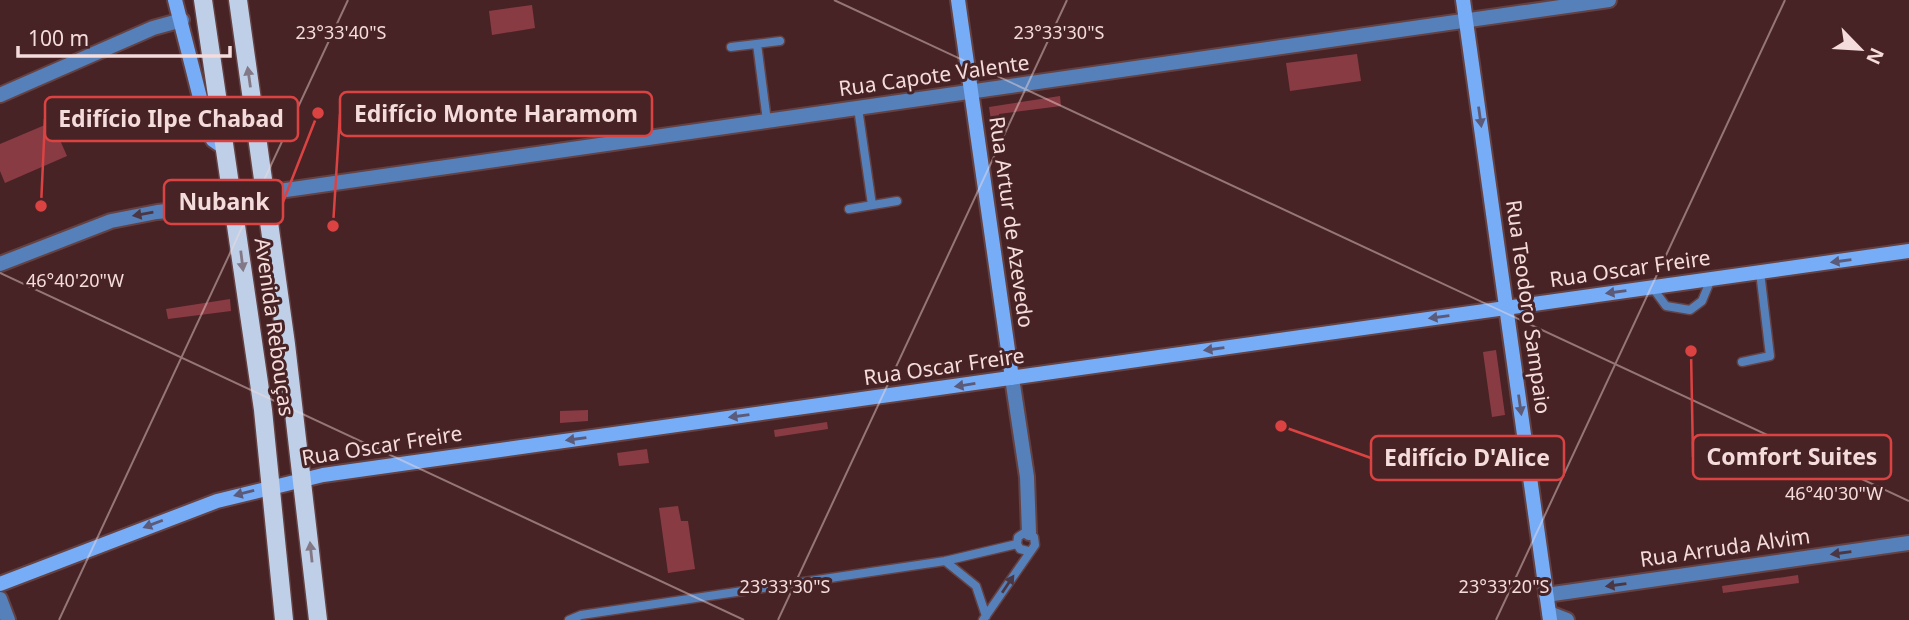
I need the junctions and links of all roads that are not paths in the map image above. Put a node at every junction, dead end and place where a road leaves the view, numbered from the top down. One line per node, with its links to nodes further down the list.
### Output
1 (175, 0): 8 (street)
2 (203, 0): 17 (main road, Avenida Rebouças)
3 (238, 0): 18 (main road, Avenida Rebouças, one-way to 3)
4 (958, 0): 13 (street, Rua Artur de Azevedo)
5 (1463, 0): 9 (street, Rua Teodoro Sampaio)
6 (1609, 0): 7 (street, Rua Capote Valente)
7 (1525, 6): 9 (street, Rua Capote Valente)
8 (182, 20): 14 (street); 17 (street)
9 (1466, 20): 13 (street, Rua Capote Valente); 28 (street, Rua Teodoro Sampaio, one-way to 28)
10 (780, 41): 11 (lane)
11 (757, 44): 12 (lane); 16 (lane)
12 (731, 47)
13 (971, 92): 15 (street, Rua Capote Valente); 30 (street, Rua Artur de Azevedo)
14 (0, 95)
15 (859, 108): 16 (street, Rua Capote Valente); 21 (lane)
16 (767, 121): 18 (street, Rua Capote Valente)
17 (226, 149): 20 (main road, Avenida Rebouças)
18 (265, 193): 31 (main road, Avenida Rebouças)
19 (897, 201): 21 (lane)
20 (235, 204): 24 (street, one-way to 24); 32 (main road, Avenida Rebouças, one-way to 32)
21 (872, 205): 22 (lane)
22 (849, 209)
23 (1909, 251): 25 (street, Rua Oscar Freire, one-way to 25)
24 (0, 264)
25 (1760, 272): 26 (street, Rua Oscar Freire); 29 (lane)
26 (1711, 279): 27 (street, Rua Oscar Freire); 27 (lane)
27 (1652, 287): 28 (street, Rua Oscar Freire, one-way to 28)
28 (1507, 308): 30 (street, Rua Oscar Freire, one-way to 30); 39 (street, Rua Teodoro Sampaio, one-way to 39)
29 (1742, 362)
30 (1012, 378): 31 (street, Rua Oscar Freire, one-way to 31); 33 (street, Rua Artur de Azevedo)
31 (303, 480): 32 (street, Rua Oscar Freire); 45 (main road, Avenida Rebouças, one-way to 31)
32 (272, 486): 38 (street, Rua Oscar Freire, one-way to 38); 44 (main road, Avenida Rebouças)
33 (1029, 533): 35 (lane); 36 (lane)
34 (1909, 543): 39 (street, Rua Arruda Alvim, one-way to 39)
35 (1017, 544): 36 (lane); 37 (lane)
36 (1028, 551): 42 (lane, one-way to 36)
37 (946, 561): 42 (lane); 46 (lane)
38 (0, 584)
39 (1546, 595): 41 (street, Rua Teodoro Sampaio)
40 (0, 599): 43 (street)
41 (1550, 616): 47 (street)
42 (985, 618)
43 (8, 620)
44 (284, 620)
45 (318, 620)
46 (569, 620)
47 (1567, 620)

